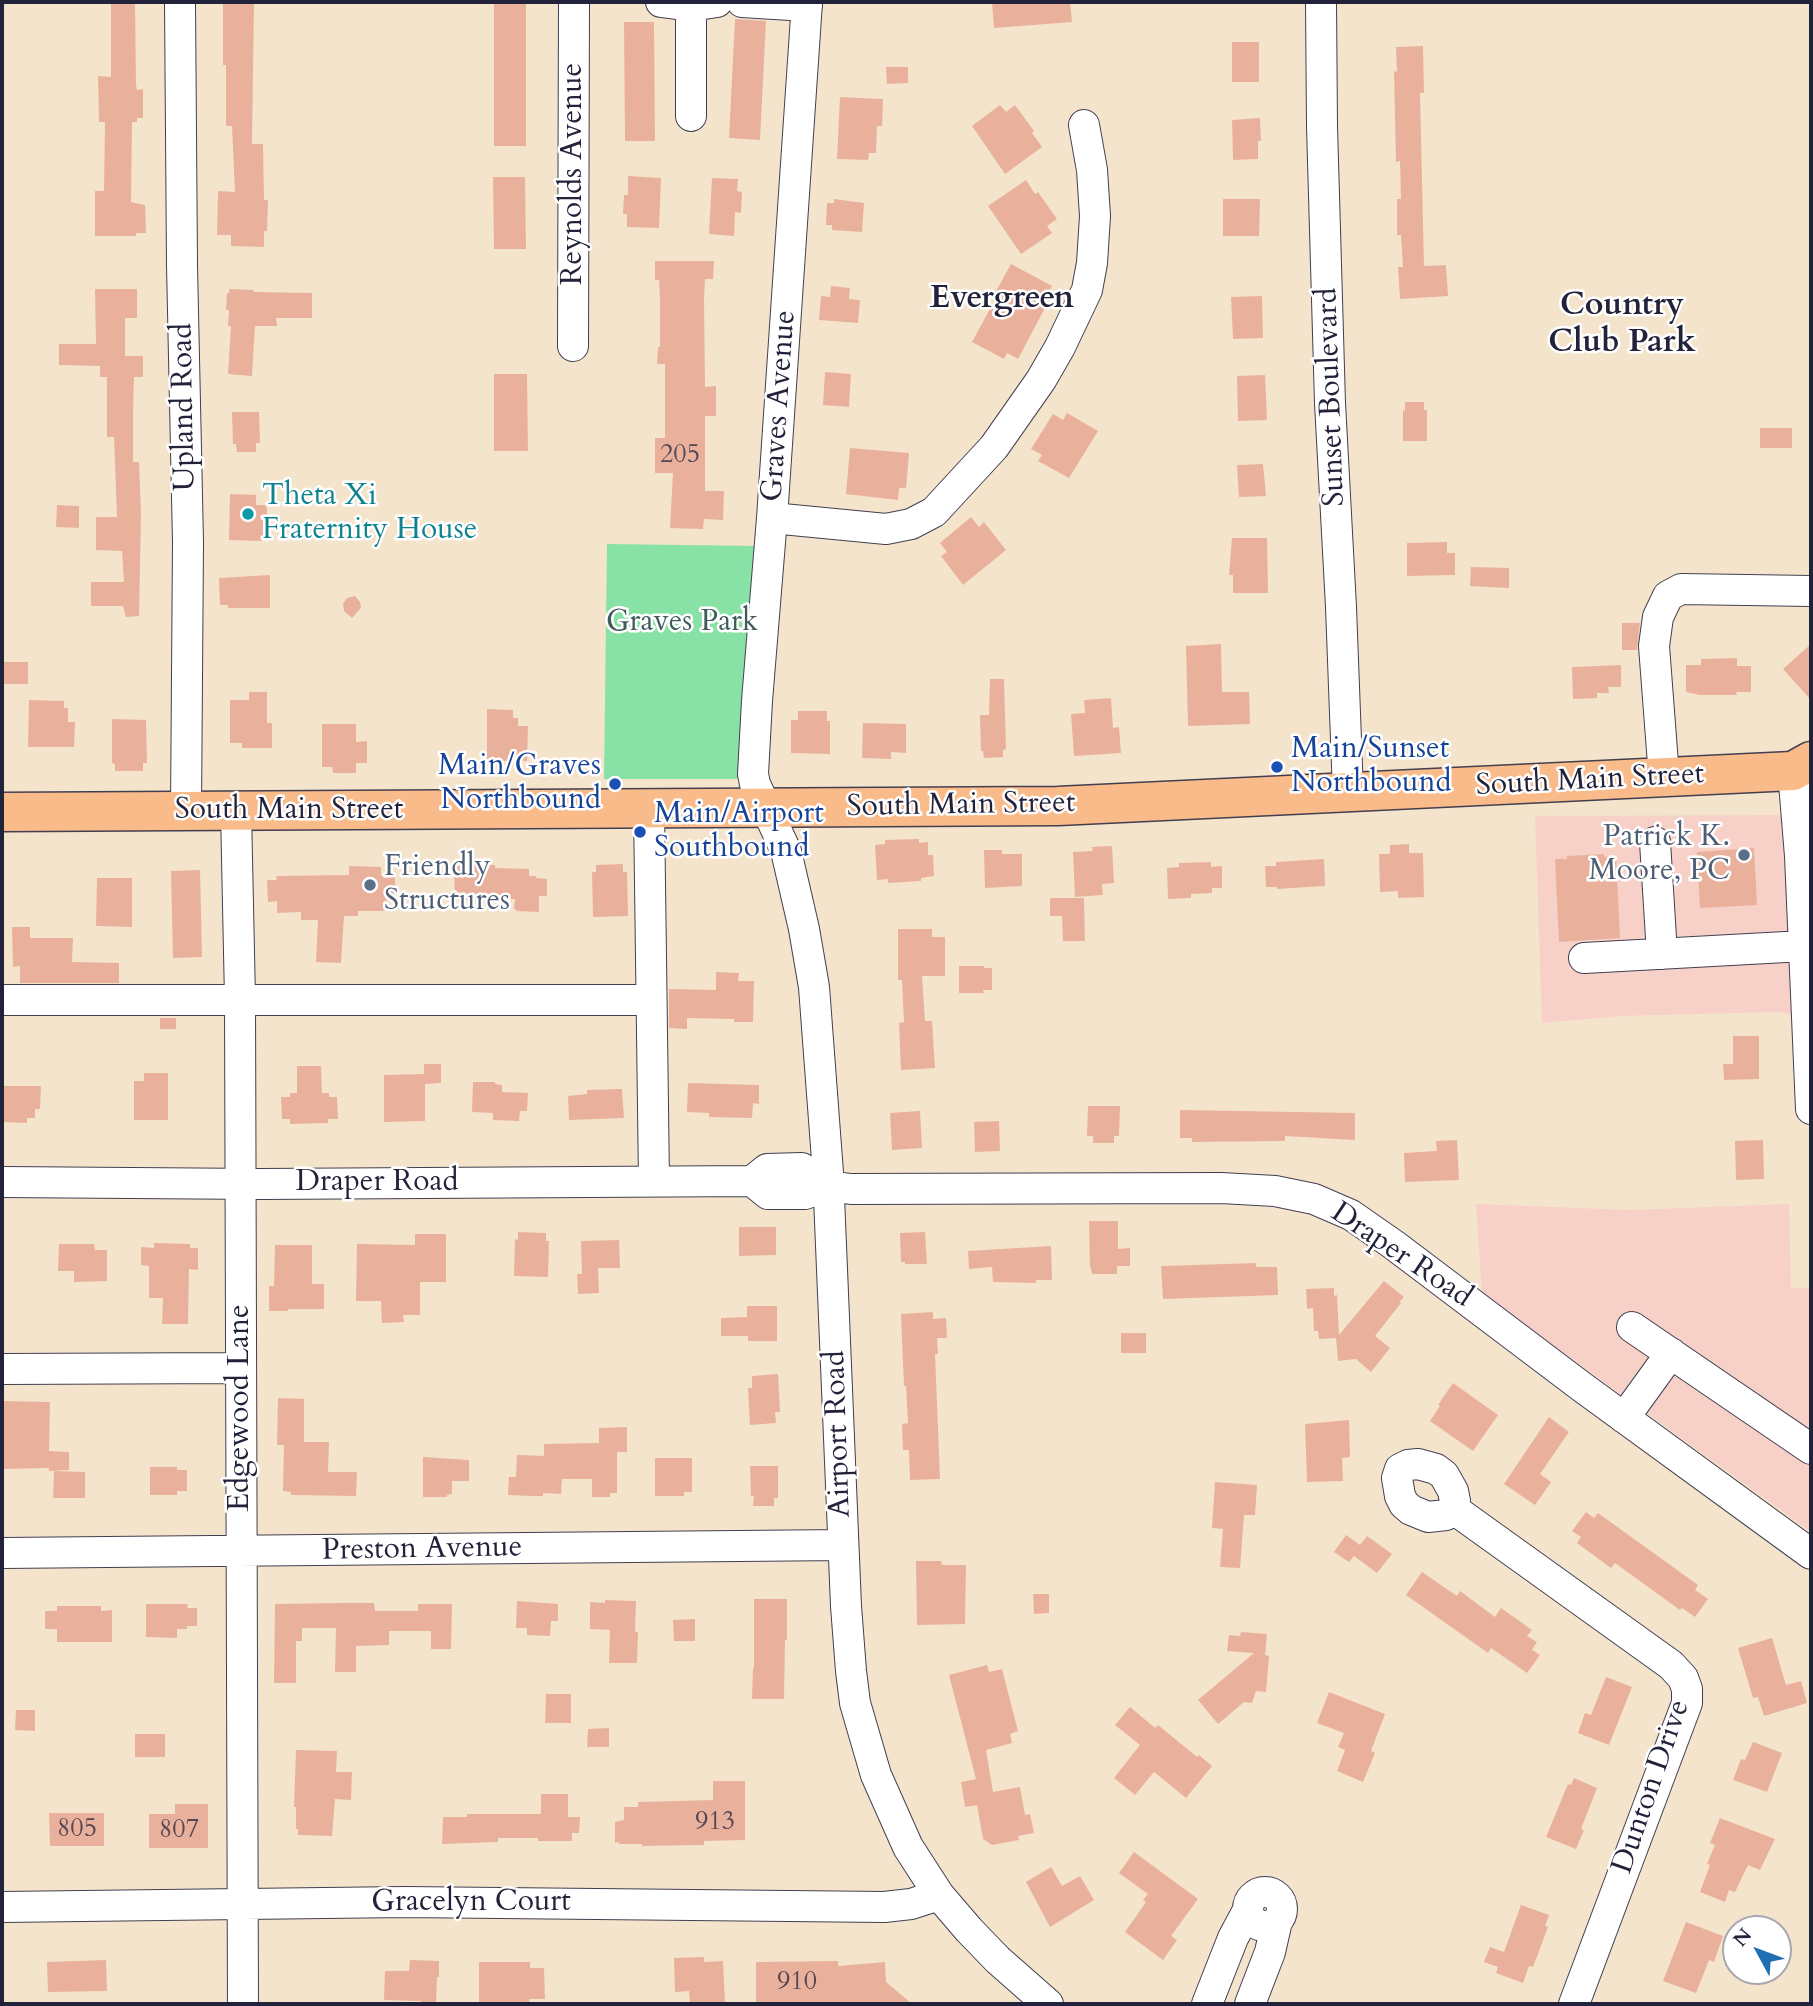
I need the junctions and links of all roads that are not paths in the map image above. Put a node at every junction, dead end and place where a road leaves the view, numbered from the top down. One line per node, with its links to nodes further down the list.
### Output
1 (180, 2): 18 (street, Upland Road)
2 (574, 2): 10 (street, Reynolds Avenue)
3 (661, 2): 6 (street)
4 (742, 2): 7 (street)
5 (1321, 2): 15 (street, Sunset Boulevard)
6 (704, 4): 8 (street)
7 (807, 4): 11 (street, Graves Avenue)
8 (691, 116)
9 (1084, 125): 11 (street)
10 (573, 346)
11 (772, 518): 16 (street, Graves Avenue)
12 (1811, 592): 14 (street)
13 (1805, 770): 14 (main road, South Main Street); 22 (street)
14 (1664, 777): 15 (main road, South Main Street)
15 (1348, 793): 16 (main road, South Main Street)
16 (766, 808): 17 (main road, South Main Street); 34 (street, Airport Road)
17 (649, 809): 19 (main road, South Main Street); 28 (street)
18 (186, 811): 19 (main road, South Main Street); 20 (main road, South Main Street)
19 (236, 811): 26 (street, Edgewood Lane)
20 (2, 812)
21 (1655, 842): 24 (street)
22 (1805, 855): 23 (street)
23 (1804, 946): 24 (street); 29 (street)
24 (1662, 954): 25 (street)
25 (1584, 958)
26 (240, 999): 27 (street); 28 (street); 33 (street, Edgewood Lane)
27 (2, 1000)
28 (651, 1000): 31 (street)
29 (1809, 1013): 30 (street)
30 (1811, 1110)
31 (654, 1181): 33 (street, Draper Road); 34 (street, Draper Road)
32 (2, 1182): 33 (street, Draper Road)
33 (240, 1184): 37 (street, Edgewood Lane)
34 (828, 1186): 39 (street, Draper Road); 43 (street, Airport Road)
35 (1632, 1327): 36 (street)
36 (1671, 1353): 39 (street); 40 (street)
37 (241, 1368): 38 (street); 44 (street, Edgewood Lane)
38 (2, 1369)
39 (1624, 1418): 42 (street, Draper Road)
40 (1811, 1449)
41 (1455, 1510): 53 (street, Dunton Drive)
42 (1806, 1540)
43 (843, 1545): 44 (street, Preston Avenue); 46 (street, Airport Road)
44 (242, 1552): 45 (street, Preston Avenue); 47 (street, Edgewood Lane)
45 (2, 1553)
46 (939, 1895): 47 (street, Gracelyn Court); 50 (street, Airport Road)
47 (243, 1905): 48 (street, Gracelyn Court); 49 (street, Edgewood Lane)
48 (2, 1907)
49 (243, 2004)
50 (1048, 2004)
51 (1207, 2004): 52 (street)
52 (1250, 2004)
53 (1574, 2004)

